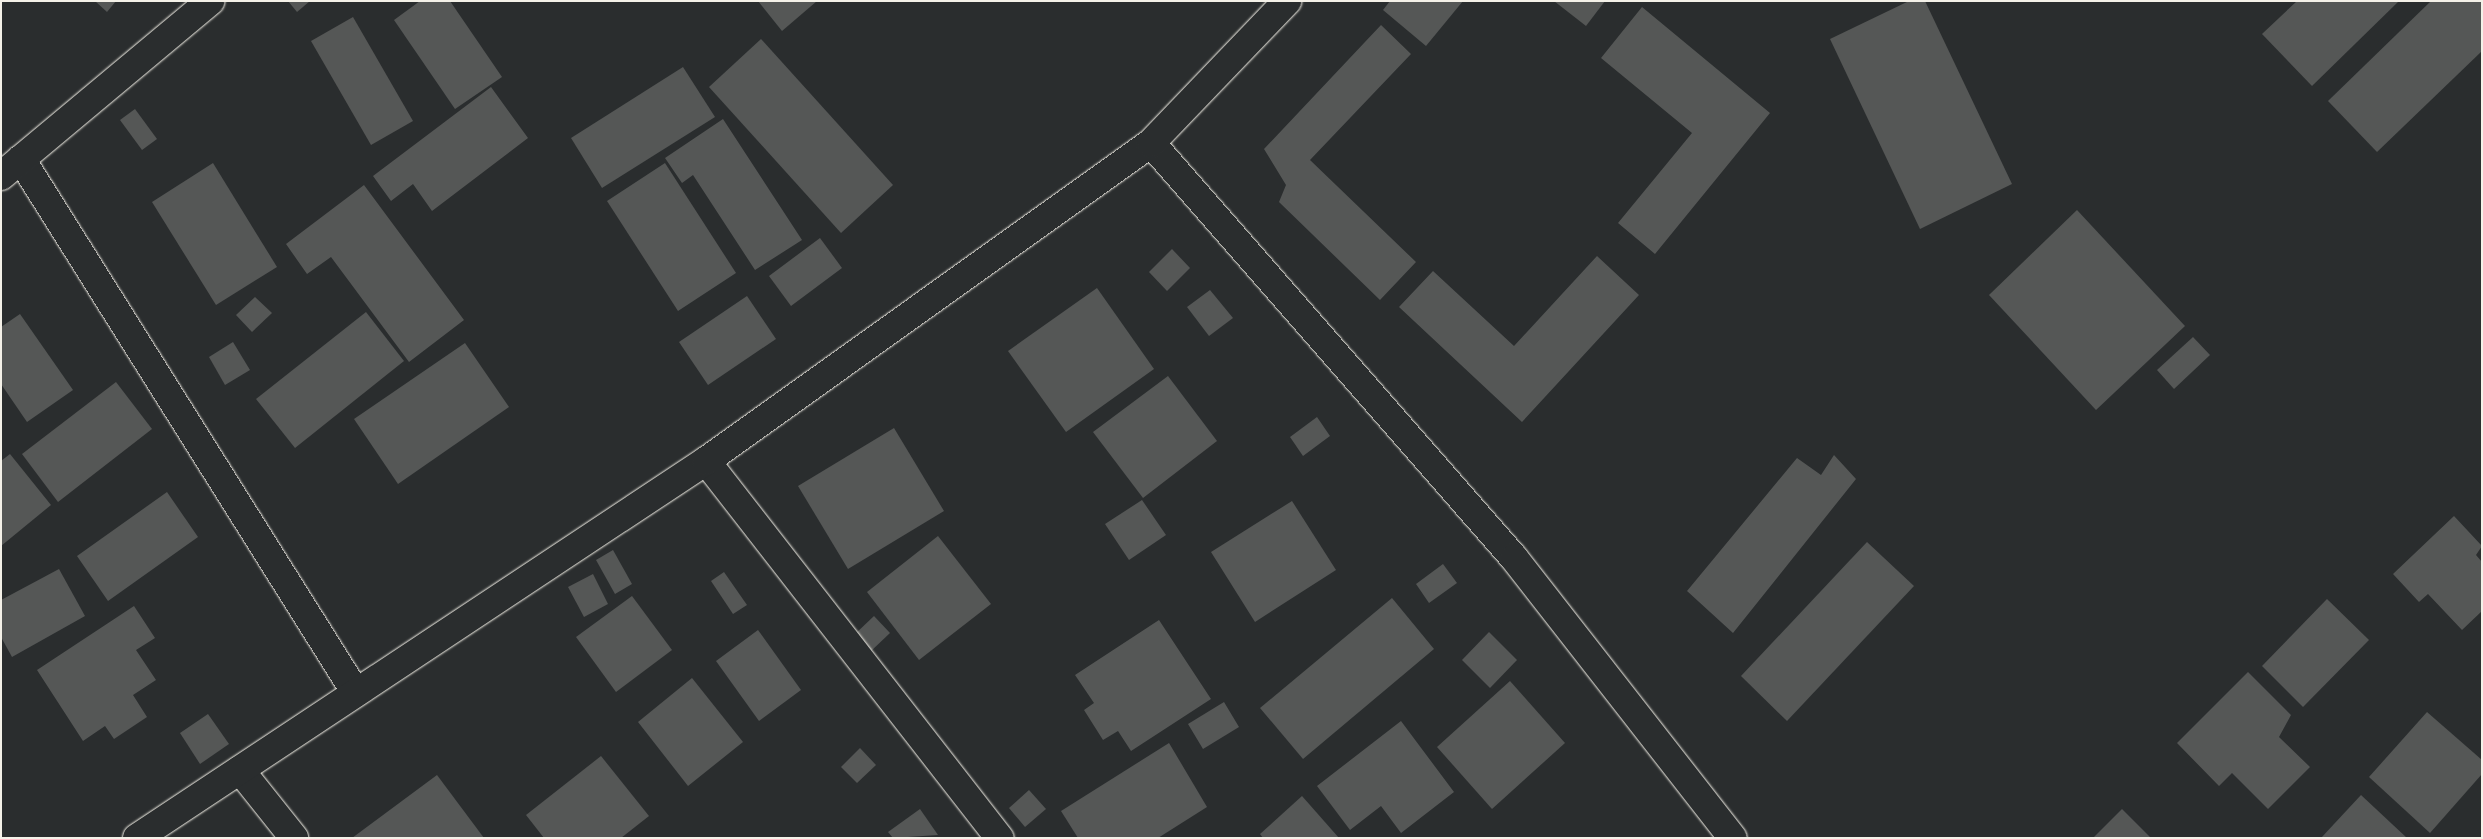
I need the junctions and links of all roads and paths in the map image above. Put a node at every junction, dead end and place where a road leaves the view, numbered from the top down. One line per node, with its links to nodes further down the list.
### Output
1 (210, 1): 4 (street)
2 (1286, 1): 3 (street)
3 (1151, 143): 5 (street); 11 (street)
4 (11, 167): 6 (street)
5 (706, 461): 6 (street); 10 (street)
6 (356, 694): 7 (street)
7 (240, 770): 8 (street); 9 (street)
8 (138, 838)
9 (294, 838)
10 (1000, 838)
11 (1733, 838)

